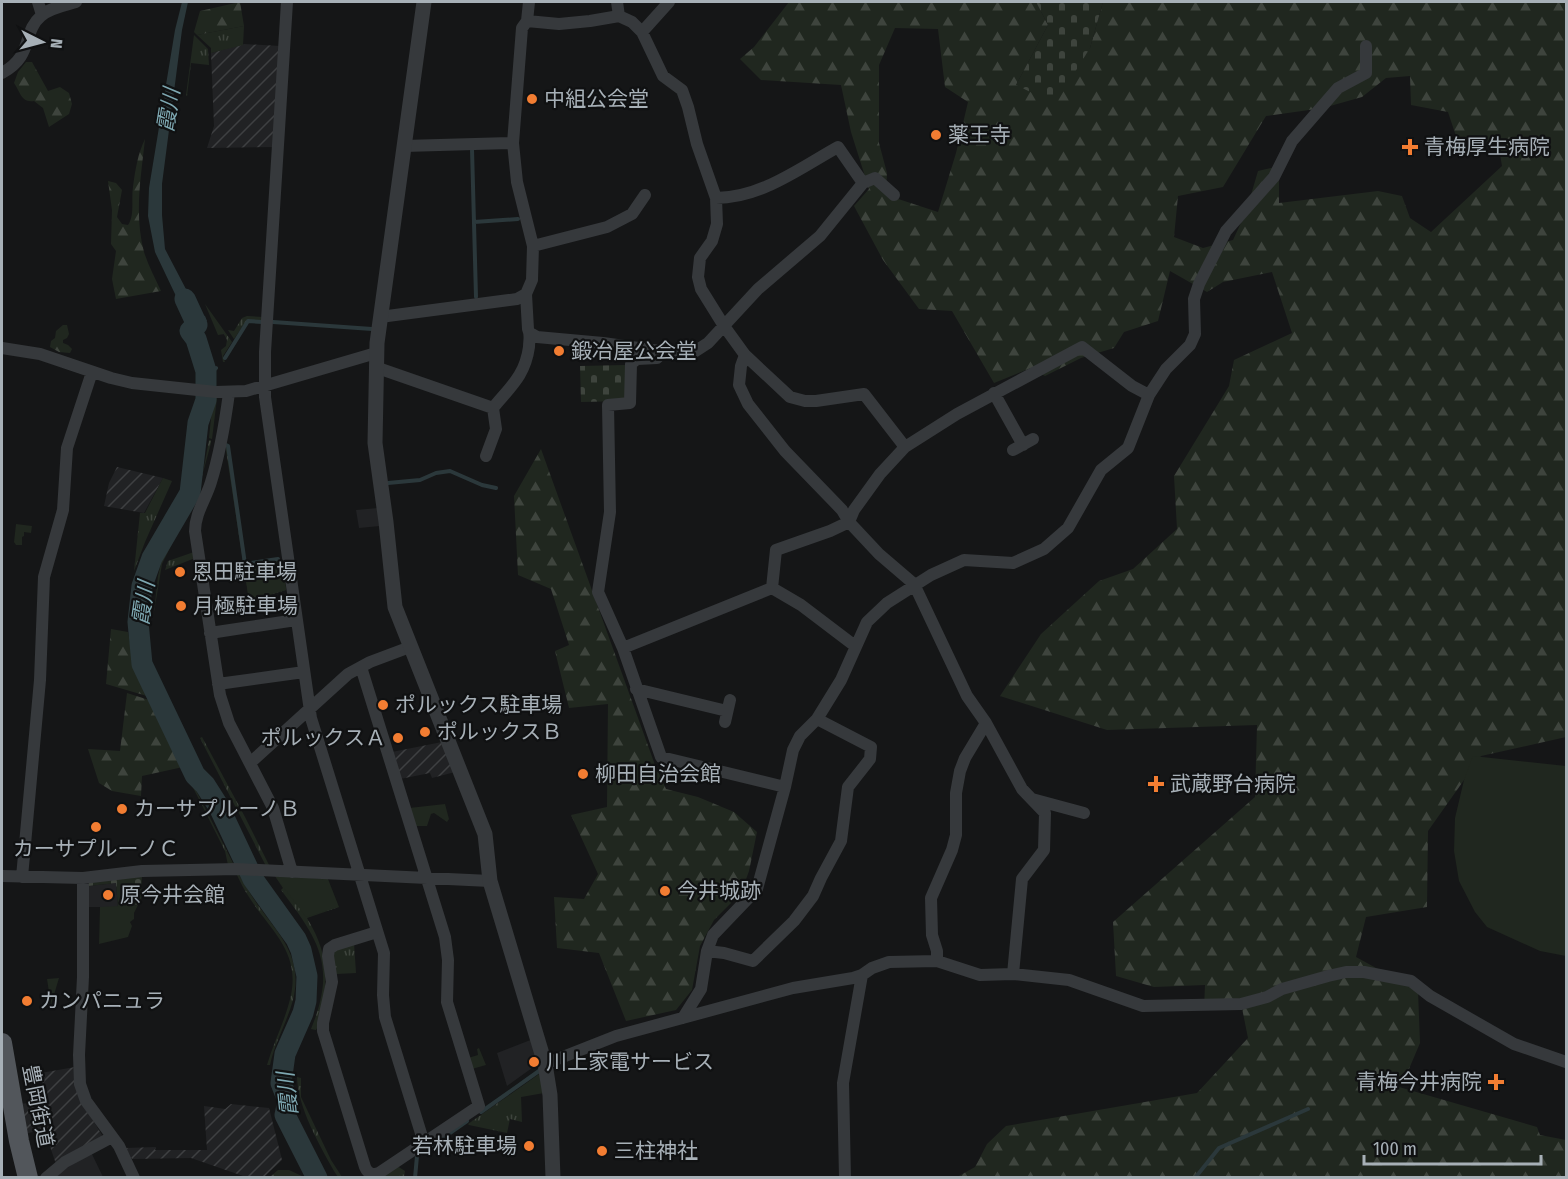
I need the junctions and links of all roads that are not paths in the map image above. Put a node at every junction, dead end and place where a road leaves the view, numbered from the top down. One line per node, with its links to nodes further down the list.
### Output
1 (38, 2): 8 (street)
2 (76, 2): 8 (street)
3 (287, 2): 30 (street)
4 (424, 2): 15 (street)
5 (529, 2): 10 (street)
6 (617, 2): 9 (street)
7 (669, 2): 11 (street)
8 (42, 15): 13 (street)
9 (619, 16): 10 (street); 11 (street)
10 (527, 21): 14 (street)
11 (642, 32): 19 (street)
12 (1366, 46): 33 (street)
13 (2, 73)
14 (513, 143): 15 (street); 20 (street)
15 (404, 146): 22 (street)
16 (863, 183): 18 (street); 19 (street); 23 (street)
17 (645, 195): 20 (street)
18 (894, 195)
19 (716, 198): 23 (street)
20 (533, 246): 21 (street)
21 (526, 294): 22 (street); 24 (street)
22 (380, 317): 28 (street)
23 (724, 326): 26 (street); 27 (street)
24 (530, 333): 26 (street); 34 (street)
25 (2, 348): 29 (street)
26 (663, 351): 45 (street)
27 (745, 355): 36 (street); 38 (street)
28 (375, 360): 30 (street); 34 (street); 44 (street)
29 (92, 372): 31 (street); 61 (street)
30 (264, 385): 31 (street); 41 (street)
31 (223, 393): 42 (street)
32 (994, 393): 33 (street); 35 (street); 36 (street)
33 (1149, 394): 39 (street)
34 (493, 408): 37 (street)
35 (1023, 445)
36 (905, 447): 38 (street)
37 (486, 456)
38 (849, 522): 39 (street); 40 (street)
39 (914, 584): 43 (street); 53 (street)
40 (772, 588): 43 (street); 45 (street)
41 (296, 620): 42 (street); 47 (street)
42 (210, 633): 48 (street)
43 (855, 645): 52 (street)
44 (411, 647): 46 (street); 64 (street)
45 (623, 648): 49 (street)
46 (361, 667): 50 (street); 63 (street)
47 (304, 672): 48 (street); 50 (street)
48 (218, 684): 54 (street)
49 (636, 688): 51 (street); 55 (street)
50 (310, 708): 54 (street); 59 (street)
51 (727, 711)
52 (817, 719): 55 (street); 66 (street)
53 (986, 723): 56 (street); 67 (street)
54 (250, 763): 58 (street)
55 (785, 787): 66 (street)
56 (1032, 799): 57 (street); 68 (street)
57 (1084, 813)
58 (292, 872): 59 (street); 62 (street)
59 (360, 875): 63 (street); 65 (street)
60 (2, 876): 61 (street)
61 (22, 877): 62 (street)
62 (83, 878): 74 (street)
63 (427, 878): 64 (street); 75 (street)
64 (490, 881): 73 (street)
65 (377, 932): 75 (street); 75 (street)
66 (707, 951): 70 (street)
67 (937, 961): 68 (street); 69 (street)
68 (1013, 974): 72 (street)
69 (862, 975): 70 (street); 80 (street)
70 (683, 1018): 73 (street)
71 (2, 1043): 76 (main road, 豊岡街道)
72 (1566, 1062)
73 (545, 1064): 79 (street)
74 (112, 1137): 77 (street); 78 (street)
75 (424, 1143)
76 (28, 1178)
77 (46, 1178)
78 (134, 1178)
79 (553, 1178)
80 (845, 1178)

